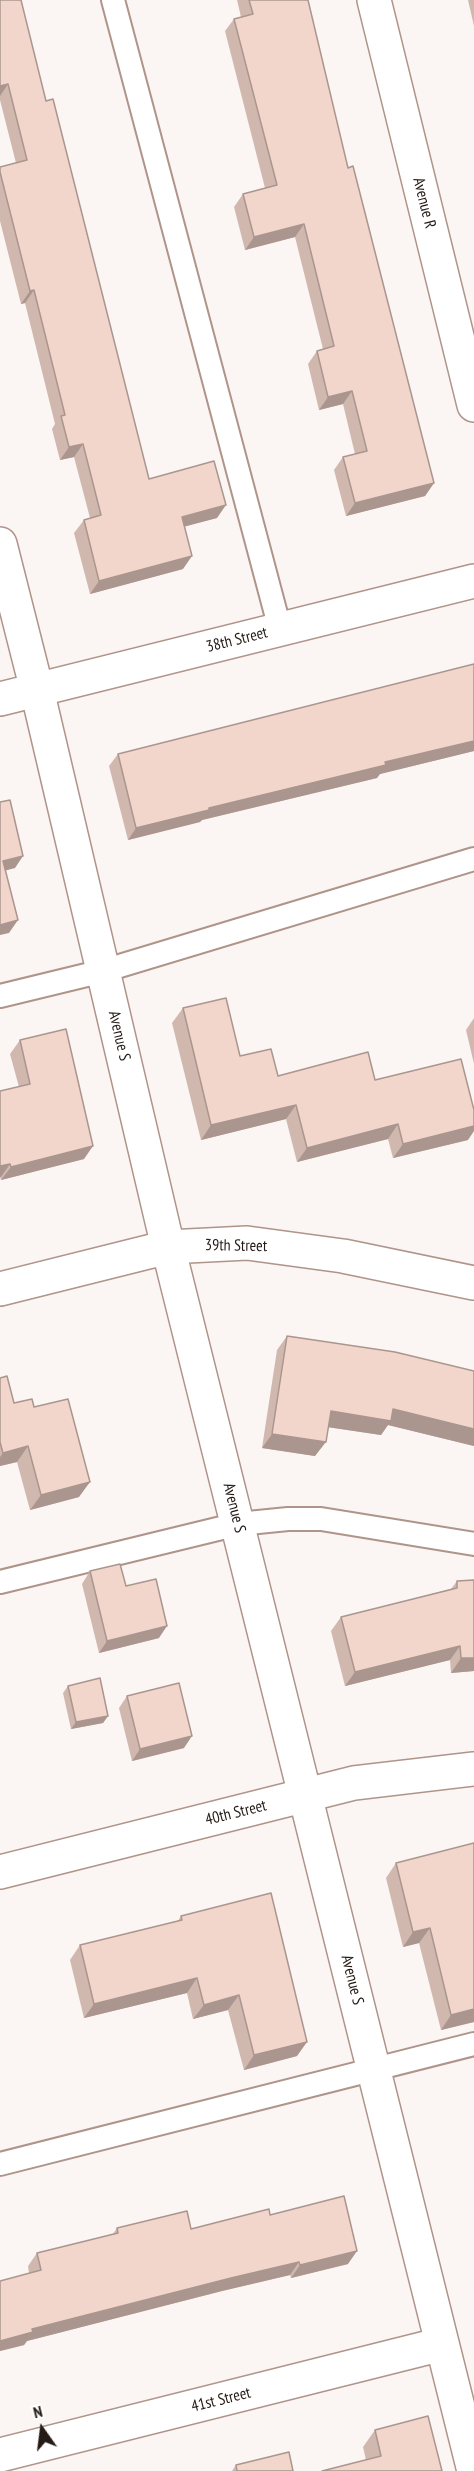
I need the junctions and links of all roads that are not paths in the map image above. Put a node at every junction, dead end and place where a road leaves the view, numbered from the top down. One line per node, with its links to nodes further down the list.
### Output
1 (113, 0): 6 (lane)
2 (374, 0): 3 (street, Avenue R)
3 (474, 405)
4 (0, 544): 7 (street, Avenue S)
5 (474, 581): 6 (street, 38th Street)
6 (280, 629): 7 (street, 38th Street)
7 (37, 690): 8 (street, 38th Street); 10 (street, Avenue S)
8 (0, 699)
9 (474, 859): 10 (lane)
10 (103, 971): 11 (lane); 12 (street, Avenue S)
11 (0, 996)
12 (168, 1246): 13 (street, 39th Street); 14 (street, 39th Street); 15 (street, Avenue S)
13 (474, 1283)
14 (0, 1289)
15 (238, 1524): 16 (lane); 17 (lane); 19 (street, Avenue S)
16 (474, 1544)
17 (0, 1582)
18 (474, 1769): 19 (street, 40th Street)
19 (306, 1795): 20 (street, 40th Street); 22 (street, Avenue S)
20 (0, 1872)
21 (474, 2044): 22 (lane)
22 (374, 2070): 23 (lane); 24 (street, Avenue S)
23 (0, 2164)
24 (442, 2344): 25 (street, 41st Street); 26 (street, Avenue S)
25 (0, 2455)
26 (474, 2471)

